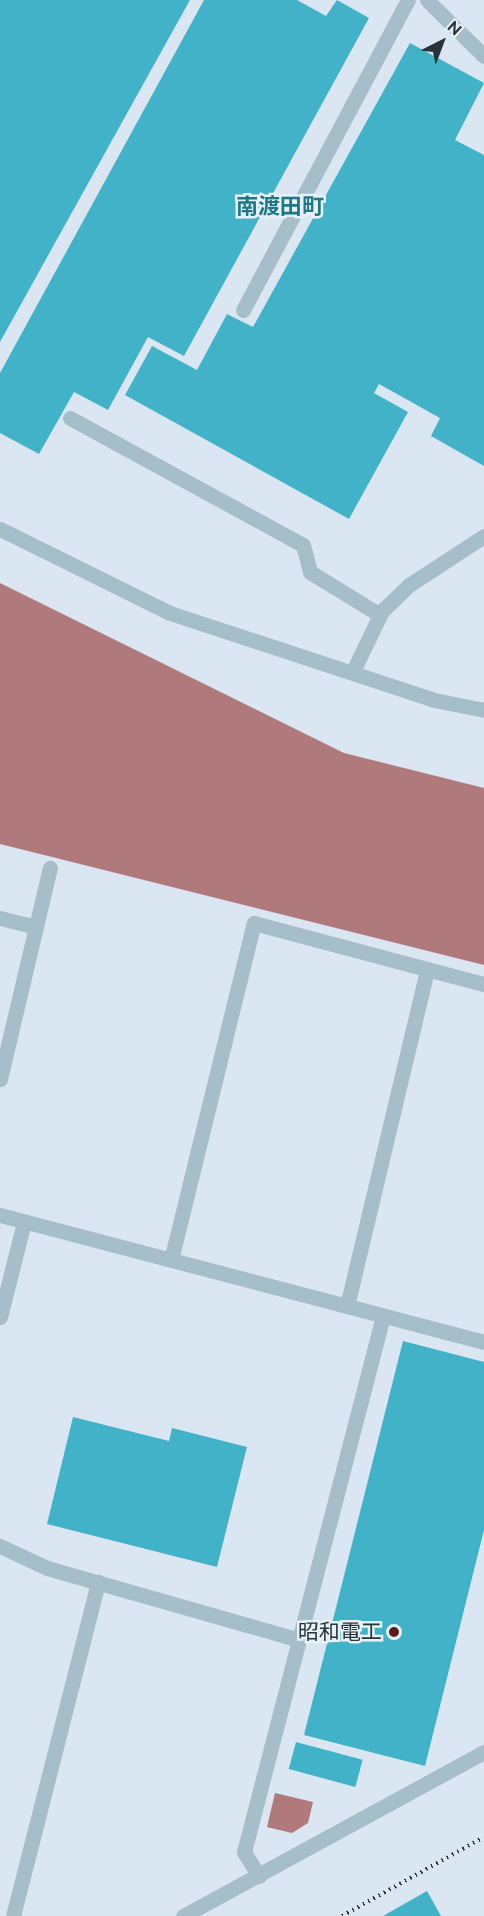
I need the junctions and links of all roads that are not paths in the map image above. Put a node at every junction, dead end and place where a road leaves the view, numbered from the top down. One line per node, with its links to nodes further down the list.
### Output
1 (427, 0): 3 (lane)
2 (402, 2): 4 (lane)
3 (484, 56)
4 (243, 310)
5 (70, 418): 8 (lane)
6 (0, 529): 9 (lane)
7 (484, 536): 8 (lane)
8 (380, 615): 9 (lane)
9 (353, 671): 10 (lane)
10 (484, 710)
11 (51, 868): 13 (lane)
12 (0, 918): 13 (lane)
13 (36, 927): 16 (lane)
14 (427, 970): 15 (lane); 19 (lane); 20 (lane)
15 (484, 984)
16 (0, 1079)
17 (0, 1215): 18 (lane)
18 (24, 1222): 19 (lane); 22 (lane)
19 (171, 1260): 20 (lane)
20 (347, 1306): 21 (lane)
21 (383, 1316): 23 (lane); 26 (lane)
22 (0, 1317)
23 (484, 1342)
24 (0, 1546): 25 (lane)
25 (98, 1582): 26 (lane); 29 (lane)
26 (296, 1639): 28 (lane)
27 (484, 1752): 28 (lane)
28 (259, 1876): 30 (lane)
29 (13, 1916)
30 (183, 1916)

